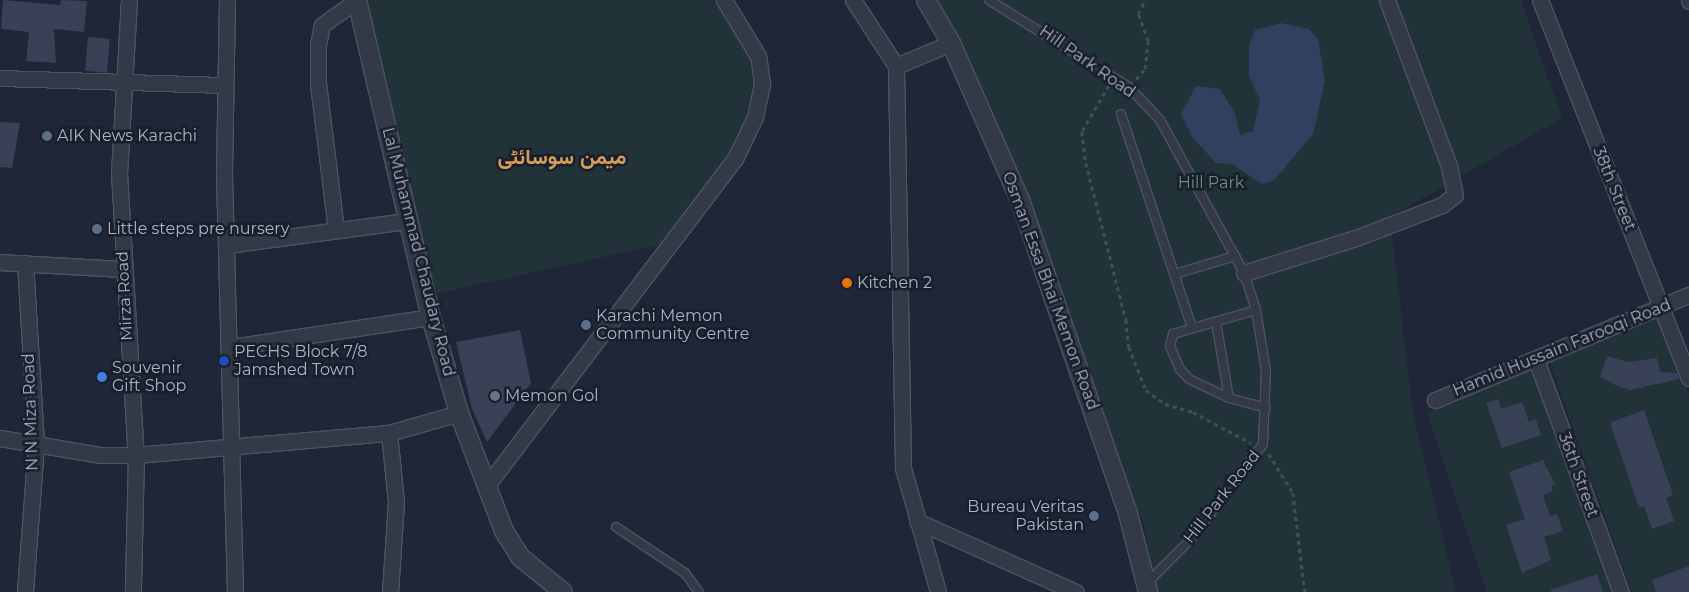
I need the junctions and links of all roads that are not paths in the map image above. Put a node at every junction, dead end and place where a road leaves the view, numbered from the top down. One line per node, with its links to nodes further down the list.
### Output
1 (129, 0): 13 (street, Mirza Road)
2 (227, 0): 14 (street)
3 (357, 0): 16 (street, Lal Muhammad Chaudary Road); 17 (street)
4 (724, 0): 43 (street)
5 (854, 0): 11 (street)
6 (926, 0): 10 (street, Osman Essa Bhai Memon Road)
7 (989, 0): 19 (lane, Hill Park Road)
8 (1387, 0): 23 (street)
9 (1540, 0): 26 (street, 38th Street)
10 (952, 43): 11 (street); 46 (street, Osman Essa Bhai Memon Road)
11 (896, 66): 44 (street)
12 (0, 78): 13 (street)
13 (125, 82): 14 (street); 22 (street, Mirza Road)
14 (225, 84): 18 (street)
15 (1120, 114): 24 (lane)
16 (408, 221): 17 (street); 28 (street, Lal Muhammad Chaudary Road)
17 (336, 230): 18 (street)
18 (227, 245): 31 (street)
19 (1235, 256): 23 (lane, Hill Park Road); 24 (lane)
20 (0, 262): 21 (street)
21 (24, 263): 22 (street); 40 (street, N N Miza Road)
22 (124, 269): 42 (street, Mirza Road)
23 (1244, 273): 27 (lane, Hill Park Road)
24 (1175, 274): 30 (lane)
25 (1689, 296): 26 (street, Hamid Hussain Farooqi Road)
26 (1661, 307): 32 (street, Hamid Hussain Farooqi Road); 33 (street, 38th Street)
27 (1256, 310): 29 (lane); 36 (lane, Hill Park Road)
28 (431, 317): 31 (street); 37 (street, Lal Muhammad Chaudary Road)
29 (1216, 322): 30 (lane); 34 (lane)
30 (1192, 328): 34 (lane)
31 (230, 347): 41 (street)
32 (1536, 359): 35 (street, Hamid Hussain Farooqi Road); 55 (street, 36th Street)
33 (1689, 378)
34 (1229, 398): 36 (lane)
35 (1435, 400)
36 (1266, 408): 46 (lane, Hill Park Road)
37 (460, 413): 38 (street); 43 (street, Lal Muhammad Chaudary Road)
38 (389, 434): 41 (street); 47 (street)
39 (0, 438): 40 (street)
40 (36, 446): 42 (street); 48 (street, N N Miza Road)
41 (234, 448): 42 (street); 50 (street)
42 (136, 455): 49 (street, Mirza Road)
43 (488, 484): 51 (street, Lal Muhammad Chaudary Road)
44 (917, 521): 53 (street); 54 (street)
45 (616, 526): 52 (lane)
46 (1147, 588)
47 (394, 589)
48 (25, 592)
49 (133, 592)
50 (235, 592)
51 (563, 592)
52 (698, 592)
53 (938, 592)
54 (1076, 592)
55 (1621, 592)

